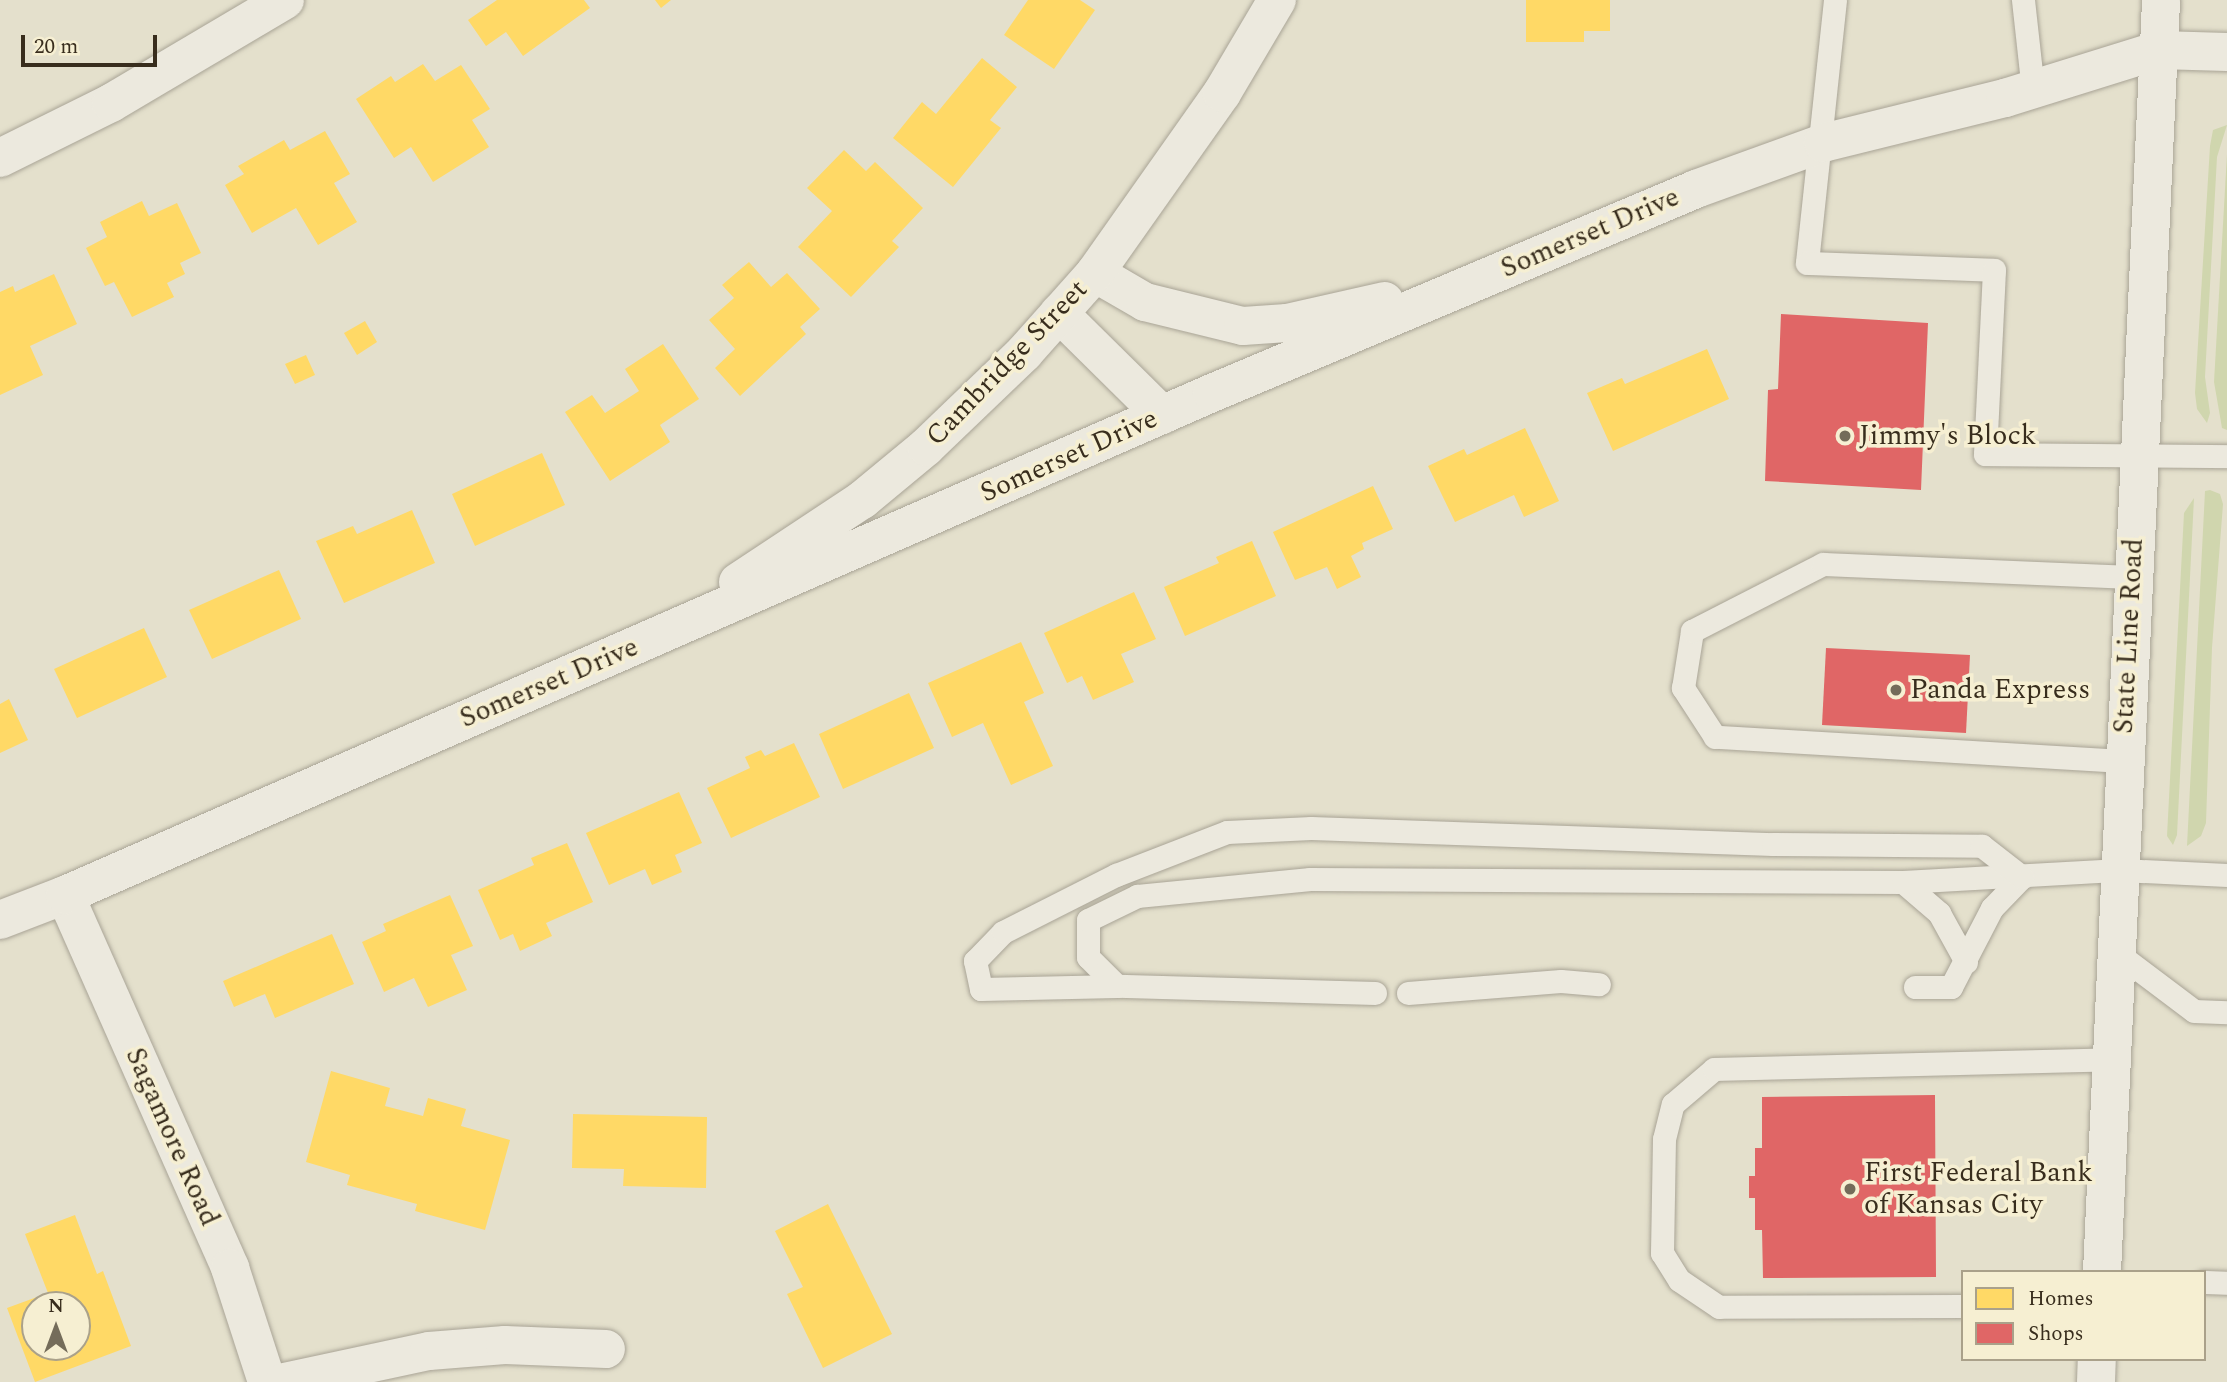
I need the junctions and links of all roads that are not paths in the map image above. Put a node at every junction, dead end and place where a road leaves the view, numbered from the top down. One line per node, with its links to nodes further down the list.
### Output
1 (285, 0): 10 (street)
2 (1277, 0): 11 (street, Cambridge Street)
3 (1835, 0): 9 (lane)
4 (2023, 0): 8 (lane)
5 (2161, 0): 6 (street, State Line Road)
6 (2159, 50): 7 (street, Somerset Drive); 8 (street, Somerset Drive); 15 (street, State Line Road)
7 (2227, 52)
8 (2032, 90): 9 (street, Somerset Drive)
9 (1823, 143): 12 (street, Somerset Drive); 15 (lane)
10 (0, 158)
11 (1095, 273): 12 (street); 13 (street, Cambridge Street)
12 (1453, 291): 14 (street, Somerset Drive)
13 (1059, 313): 14 (street); 18 (street, Cambridge Street)
14 (1162, 415): 18 (street, Somerset Drive)
15 (2137, 454): 16 (lane); 17 (street, State Line Road)
16 (2227, 456)
17 (2132, 577): 19 (street, State Line Road); 19 (lane)
18 (649, 640): 24 (street, Somerset Drive)
19 (2124, 761): 20 (street, State Line Road)
20 (2120, 870): 21 (lane); 22 (lane); 26 (street, State Line Road)
21 (2227, 875)
22 (2022, 877): 23 (lane); 27 (lane); 29 (lane)
23 (1903, 883): 27 (lane); 29 (lane)
24 (65, 895): 25 (street, Somerset Drive); 41 (street, Sagamore Road)
25 (0, 919)
26 (2117, 953): 33 (lane); 34 (street, State Line Road)
27 (1966, 962): 30 (lane)
28 (1599, 984): 32 (lane)
29 (1117, 986): 31 (lane)
30 (1915, 986)
31 (1375, 993)
32 (1408, 993)
33 (2227, 1012)
34 (2113, 1059): 35 (street, State Line Road); 38 (lane)
35 (2102, 1270)
36 (2206, 1282): 37 (lane)
37 (2227, 1283)
38 (1961, 1306)
39 (606, 1349): 42 (street)
40 (2097, 1361): 43 (street)
41 (267, 1382)
42 (284, 1382)
43 (2096, 1382)

